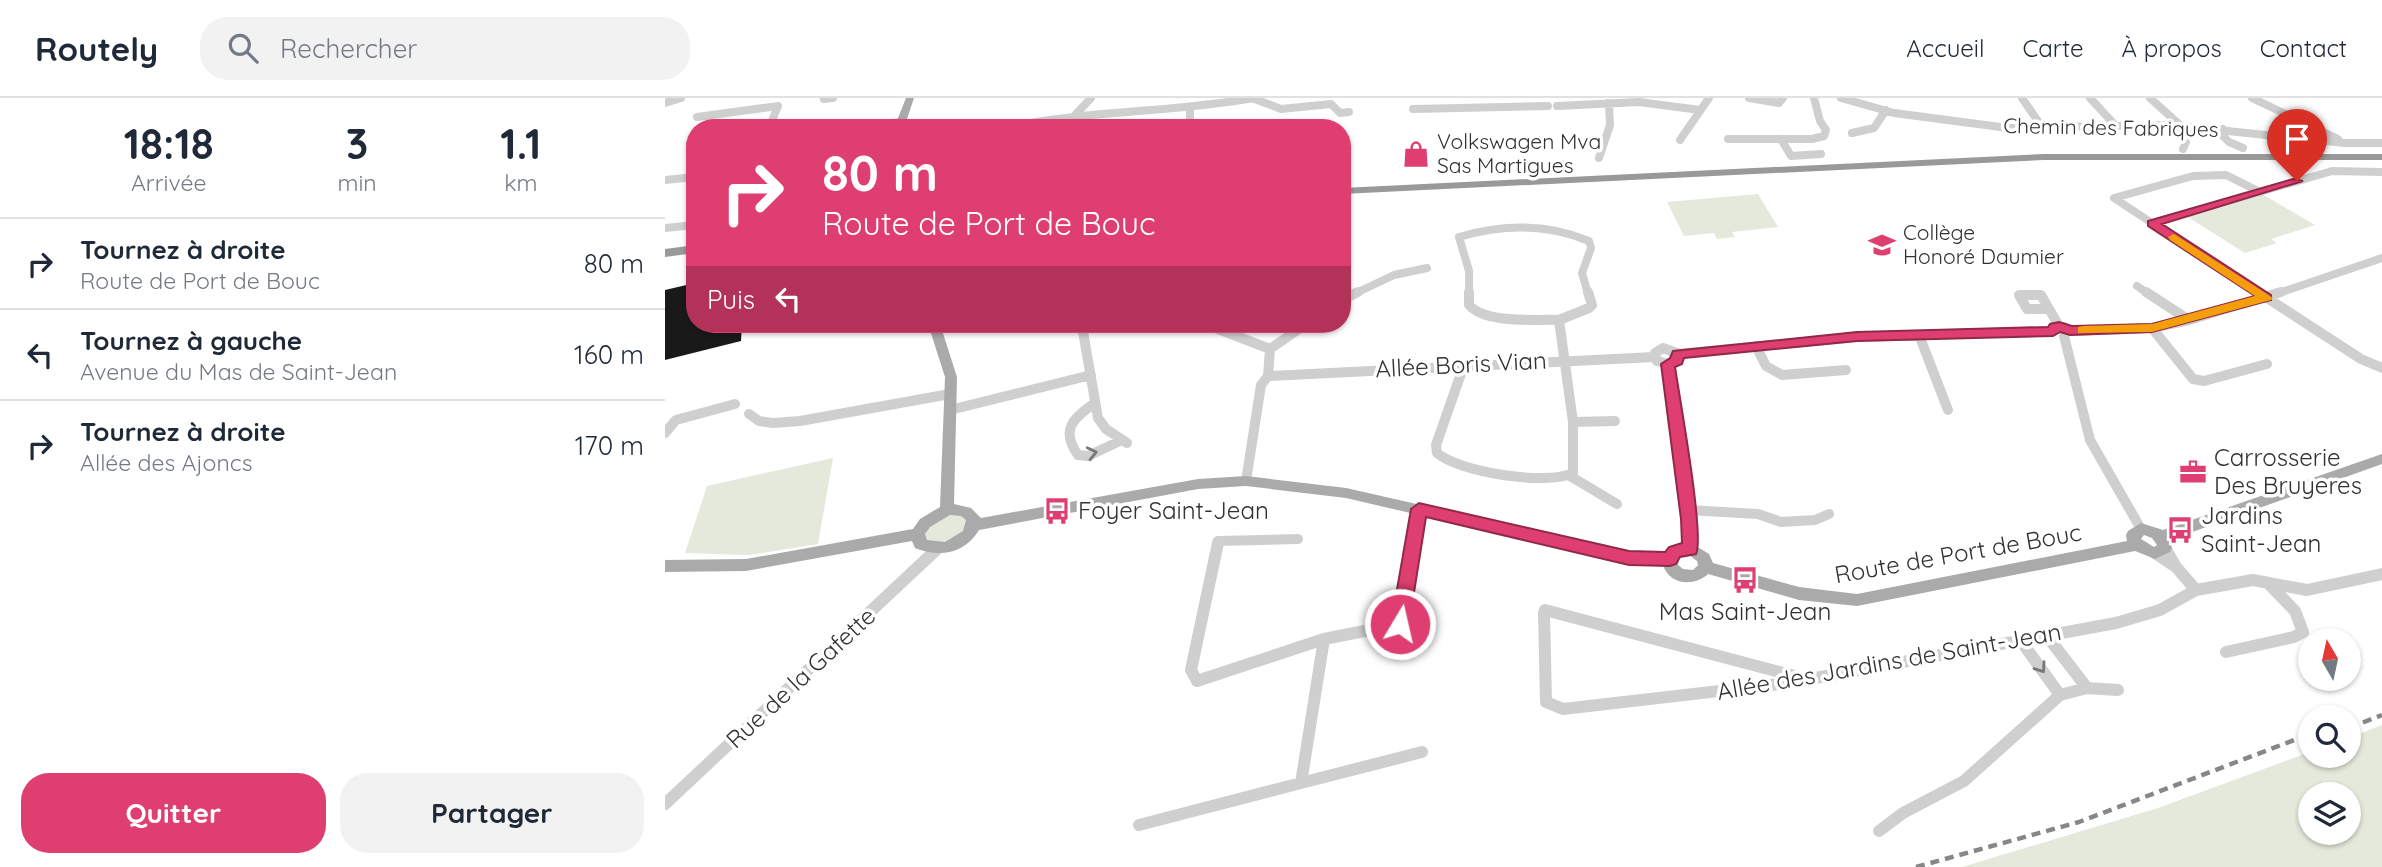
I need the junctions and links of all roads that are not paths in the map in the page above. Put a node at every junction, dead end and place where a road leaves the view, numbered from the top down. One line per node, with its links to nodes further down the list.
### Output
1 (681, 98): 17 (street)
2 (833, 98): 16 (street)
3 (910, 98): 30 (main road)
4 (1091, 98): 27 (street)
5 (1252, 98): 22 (street); 26 (street)
6 (1445, 98): 21 (street)
7 (1709, 98): 24 (street)
8 (1749, 98): 9 (street)
9 (1783, 98)
10 (1814, 98): 40 (street)
11 (1841, 98): 25 (street, Chemin des Fabriques)
12 (2022, 98): 36 (street)
13 (2090, 98): 33 (street)
14 (2150, 98): 35 (street)
15 (2252, 98): 42 (street)
16 (824, 99)
17 (665, 103)
18 (1609, 103): 20 (street); 24 (street); 49 (street)
19 (1548, 106): 21 (street)
20 (1557, 106)
21 (1448, 108): 23 (street)
22 (1190, 109): 27 (street); 32 (street)
23 (1413, 109)
24 (1700, 110): 41 (street)
25 (1886, 110): 36 (street, Chemin des Fabriques); 38 (street)
26 (1349, 112)
27 (1076, 114): 31 (street)
28 (697, 117): 29 (street)
29 (773, 119)
30 (902, 119)
31 (1044, 119)
32 (1190, 119)
33 (2115, 125): 34 (street, Chemin des Fabriques); 36 (street, Chemin des Fabriques)
34 (2148, 125): 35 (street, Chemin des Fabriques); 45 (street)
35 (2180, 125): 37 (street, Chemin des Fabriques)
36 (2042, 127)
37 (2223, 129): 42 (street, Chemin des Fabriques); 44 (street)
38 (1852, 133)
39 (1728, 139): 40 (street)
40 (1781, 139): 46 (street)
41 (1680, 140)
42 (2346, 142): 43 (street, Chemin des Fabriques)
43 (2382, 143)
44 (2243, 148): 48 (highway)
45 (2183, 149): 47 (highway)
46 (1821, 154)
47 (2093, 155): 48 (highway); 55 (highway)
48 (2344, 157): 50 (highway)
49 (1599, 158)
50 (2382, 158): 56 (highway)
51 (2382, 172): 54 (street)
52 (686, 178): 53 (street)
53 (665, 180)
54 (2260, 192): 57 (street); 57 (street)
55 (1351, 193)
56 (1351, 193)
57 (2152, 223): 68 (street)
58 (686, 226): 59 (street)
59 (665, 229)
60 (686, 240): 61 (highway)
61 (665, 242)
62 (686, 249): 63 (highway)
63 (665, 251)
64 (2382, 257): 68 (street)
65 (1427, 268): 67 (street)
66 (2137, 286): 71 (street)
67 (1351, 295)
68 (2266, 298): 71 (street); 87 (street)
69 (2049, 309): 73 (street)
70 (1559, 320): 70 (street); 83 (street)
71 (2189, 320): 72 (street)
72 (2152, 328): 73 (street); 85 (street)
73 (2061, 331): 78 (street); 110 (street)
74 (937, 333): 91 (main road)
75 (1083, 333): 89 (street)
76 (1228, 333): 80 (street)
77 (1293, 333): 80 (street)
78 (1919, 335): 79 (street); 95 (street)
79 (1756, 346): 81 (street); 88 (street)
80 (1270, 349): 90 (street)
81 (1678, 355): 82 (street); 84 (street)
82 (1654, 357): 83 (street, Allée Boris Vian); 84 (street)
83 (1566, 360): 86 (street, Allée Boris Vian); 98 (street)
84 (1668, 364): 106 (street)
85 (2267, 364)
86 (1464, 365): 90 (street, Allée Boris Vian); 101 (street)
87 (2382, 368)
88 (1846, 370)
89 (1091, 375): 92 (street); 94 (street)
90 (1268, 376): 102 (street)
91 (950, 394): 94 (main road); 96 (street)
92 (1095, 403): 92 (street, one-way to 92)
93 (735, 404): 99 (street)
94 (950, 410): 105 (main road)
95 (1948, 410)
96 (749, 414)
97 (1615, 421): 98 (street)
98 (1573, 422): 101 (street)
99 (665, 433)
100 (2382, 459): 112 (main road)
101 (1570, 476): 103 (street)
102 (1246, 481): 104 (main road); 108 (main road)
103 (1617, 504)
104 (1419, 509): 115 (main road); 122 (street)
105 (947, 510): 108 (main road); 109 (main road)
106 (1688, 510): 107 (street); 113 (street)
107 (1829, 514)
108 (974, 525): 114 (main road)
109 (918, 534): 114 (main road); 116 (main road)
110 (2139, 537): 112 (main road); 117 (main road, Route de Port de Bouc)
111 (1298, 539): 122 (street)
112 (2161, 546): 120 (street)
113 (1690, 549): 115 (main road); 117 (main road)
114 (936, 550): 131 (street, Rue de la Gafette)
115 (1670, 559): 117 (main road)
116 (665, 566)
117 (1706, 566)
118 (2382, 574): 119 (street)
119 (2268, 583): 120 (street); 124 (street)
120 (2196, 590): 121 (street, Allée des Jardins de Saint-Jean)
121 (2047, 636): 123 (street, Allée des Jardins de Saint-Jean); 126 (street)
122 (1324, 639): 130 (street)
123 (2021, 641): 125 (street, Allée des Jardins de Saint-Jean); 128 (street, one-way to 128)
124 (2226, 652)
125 (1806, 679): 125 (street, Allée des Jardins de Saint-Jean)
126 (2087, 688): 127 (street); 128 (street)
127 (2118, 690)
128 (2060, 695): 133 (street)
129 (1422, 752): 130 (street)
130 (1301, 783): 132 (street)
131 (665, 804)
132 (1139, 825)
133 (1879, 831)

